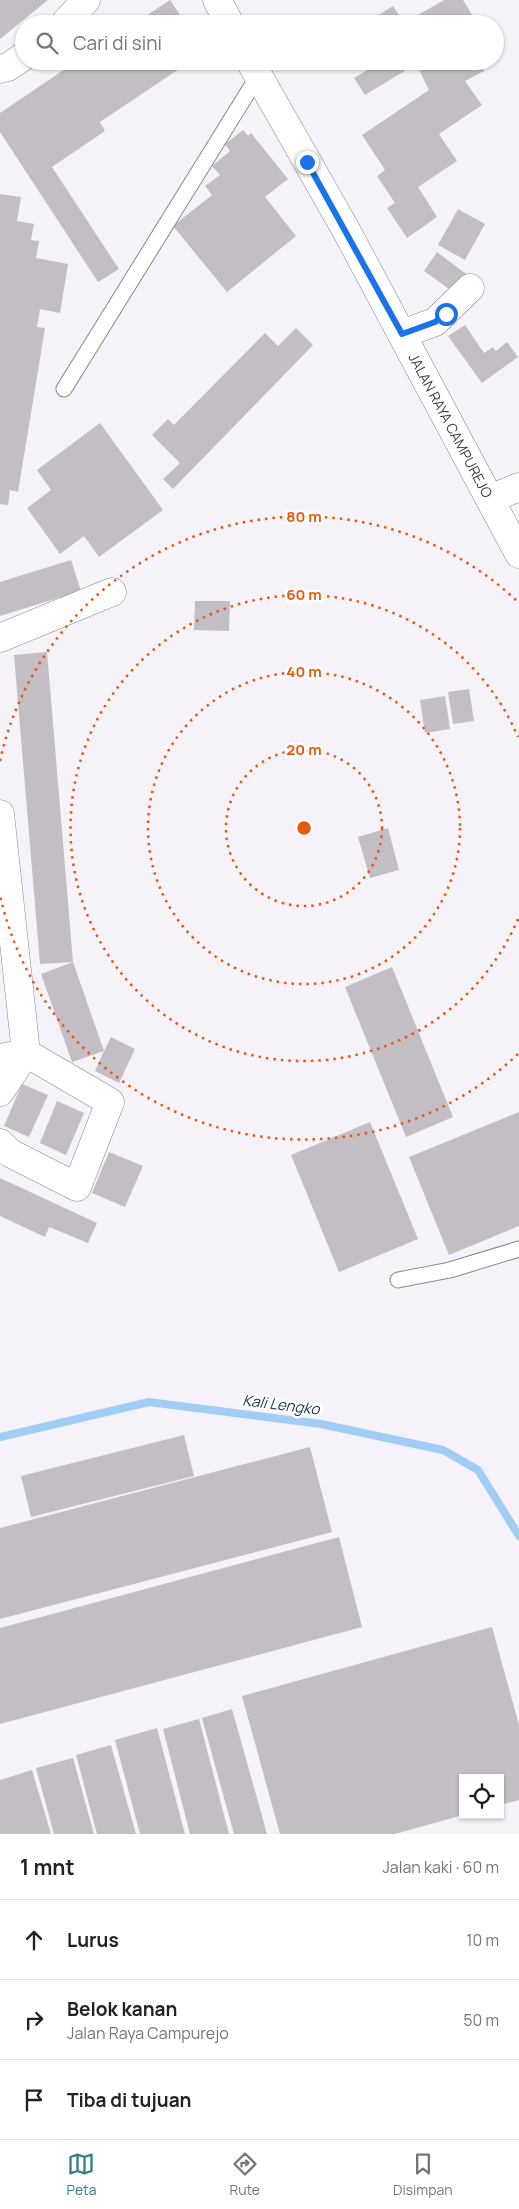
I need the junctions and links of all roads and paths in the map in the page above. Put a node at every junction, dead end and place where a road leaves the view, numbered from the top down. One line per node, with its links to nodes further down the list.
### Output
1 (86, 0): 3 (street)
2 (217, 0): 4 (street)
3 (72, 15)
4 (225, 15)
5 (15, 62): 6 (street)
6 (0, 69)
7 (253, 70): 11 (lane)
8 (255, 70): 10 (street, JALAN RAYA CAMPUREJO)
9 (470, 288): 10 (street)
10 (402, 334): 13 (street, JALAN RAYA CAMPUREJO)
11 (64, 389)
12 (519, 486): 13 (street)
13 (490, 499): 14 (street, JALAN RAYA CAMPUREJO)
14 (519, 554)
15 (112, 592): 16 (street)
16 (0, 638)
17 (0, 814): 18 (street)
18 (13, 1056): 19 (street); 20 (street)
19 (0, 1092)
20 (0, 1143)
21 (519, 1249): 22 (lane)
22 (398, 1280)

